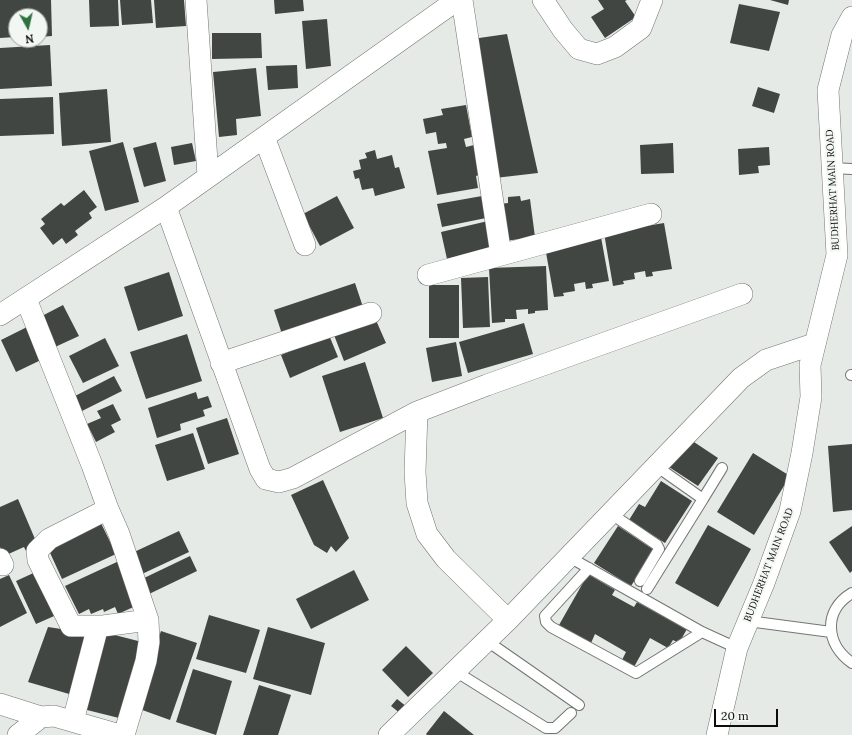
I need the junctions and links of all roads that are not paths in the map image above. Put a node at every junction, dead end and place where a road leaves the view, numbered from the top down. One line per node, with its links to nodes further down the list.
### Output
1 (196, 0): 9 (street)
2 (457, 0): 7 (street)
3 (462, 0): 13 (street)
4 (543, 0): 5 (street)
5 (652, 0)
6 (852, 17): 8 (street, BUDHERHAT MAIN ROAD)
7 (264, 137): 9 (street); 12 (street)
8 (842, 169): 19 (street, BUDHERHAT MAIN ROAD)
9 (208, 176): 10 (street)
10 (166, 207): 16 (street); 20 (street)
11 (651, 214): 13 (street)
12 (305, 245)
13 (501, 255): 14 (street)
14 (428, 275)
15 (742, 294): 21 (street)
16 (26, 299): 18 (street); 25 (street)
17 (371, 313): 20 (street)
18 (0, 315)
19 (814, 344): 22 (street); 34 (street, BUDHERHAT MAIN ROAD)
20 (221, 363): 21 (street)
21 (417, 412): 33 (street)
22 (656, 466): 24 (lane); 26 (street)
23 (722, 468): 24 (lane)
24 (703, 499): 30 (lane)
25 (108, 509): 32 (street); 35 (street)
26 (610, 513): 27 (street); 29 (lane)
27 (569, 557): 28 (lane); 33 (street)
28 (589, 568): 36 (lane); 36 (lane)
29 (640, 581)
30 (647, 589)
31 (852, 593): 37 (lane)
32 (148, 620): 35 (street); 49 (street)
33 (508, 620): 38 (street)
34 (748, 622): 37 (lane); 39 (street, BUDHERHAT MAIN ROAD)
35 (98, 626): 46 (street)
36 (702, 632): 39 (lane)
37 (831, 632): 40 (lane)
38 (487, 641): 41 (street); 43 (lane)
39 (737, 648): 51 (street, BUDHERHAT MAIN ROAD)
40 (852, 664)
41 (455, 671): 44 (lane); 50 (street)
42 (0, 704): 45 (street)
43 (579, 705)
44 (571, 713)
45 (41, 717): 46 (street); 47 (street)
46 (73, 721): 48 (street)
47 (18, 735)
48 (120, 735)
49 (124, 735)
50 (389, 735)
51 (717, 735)

